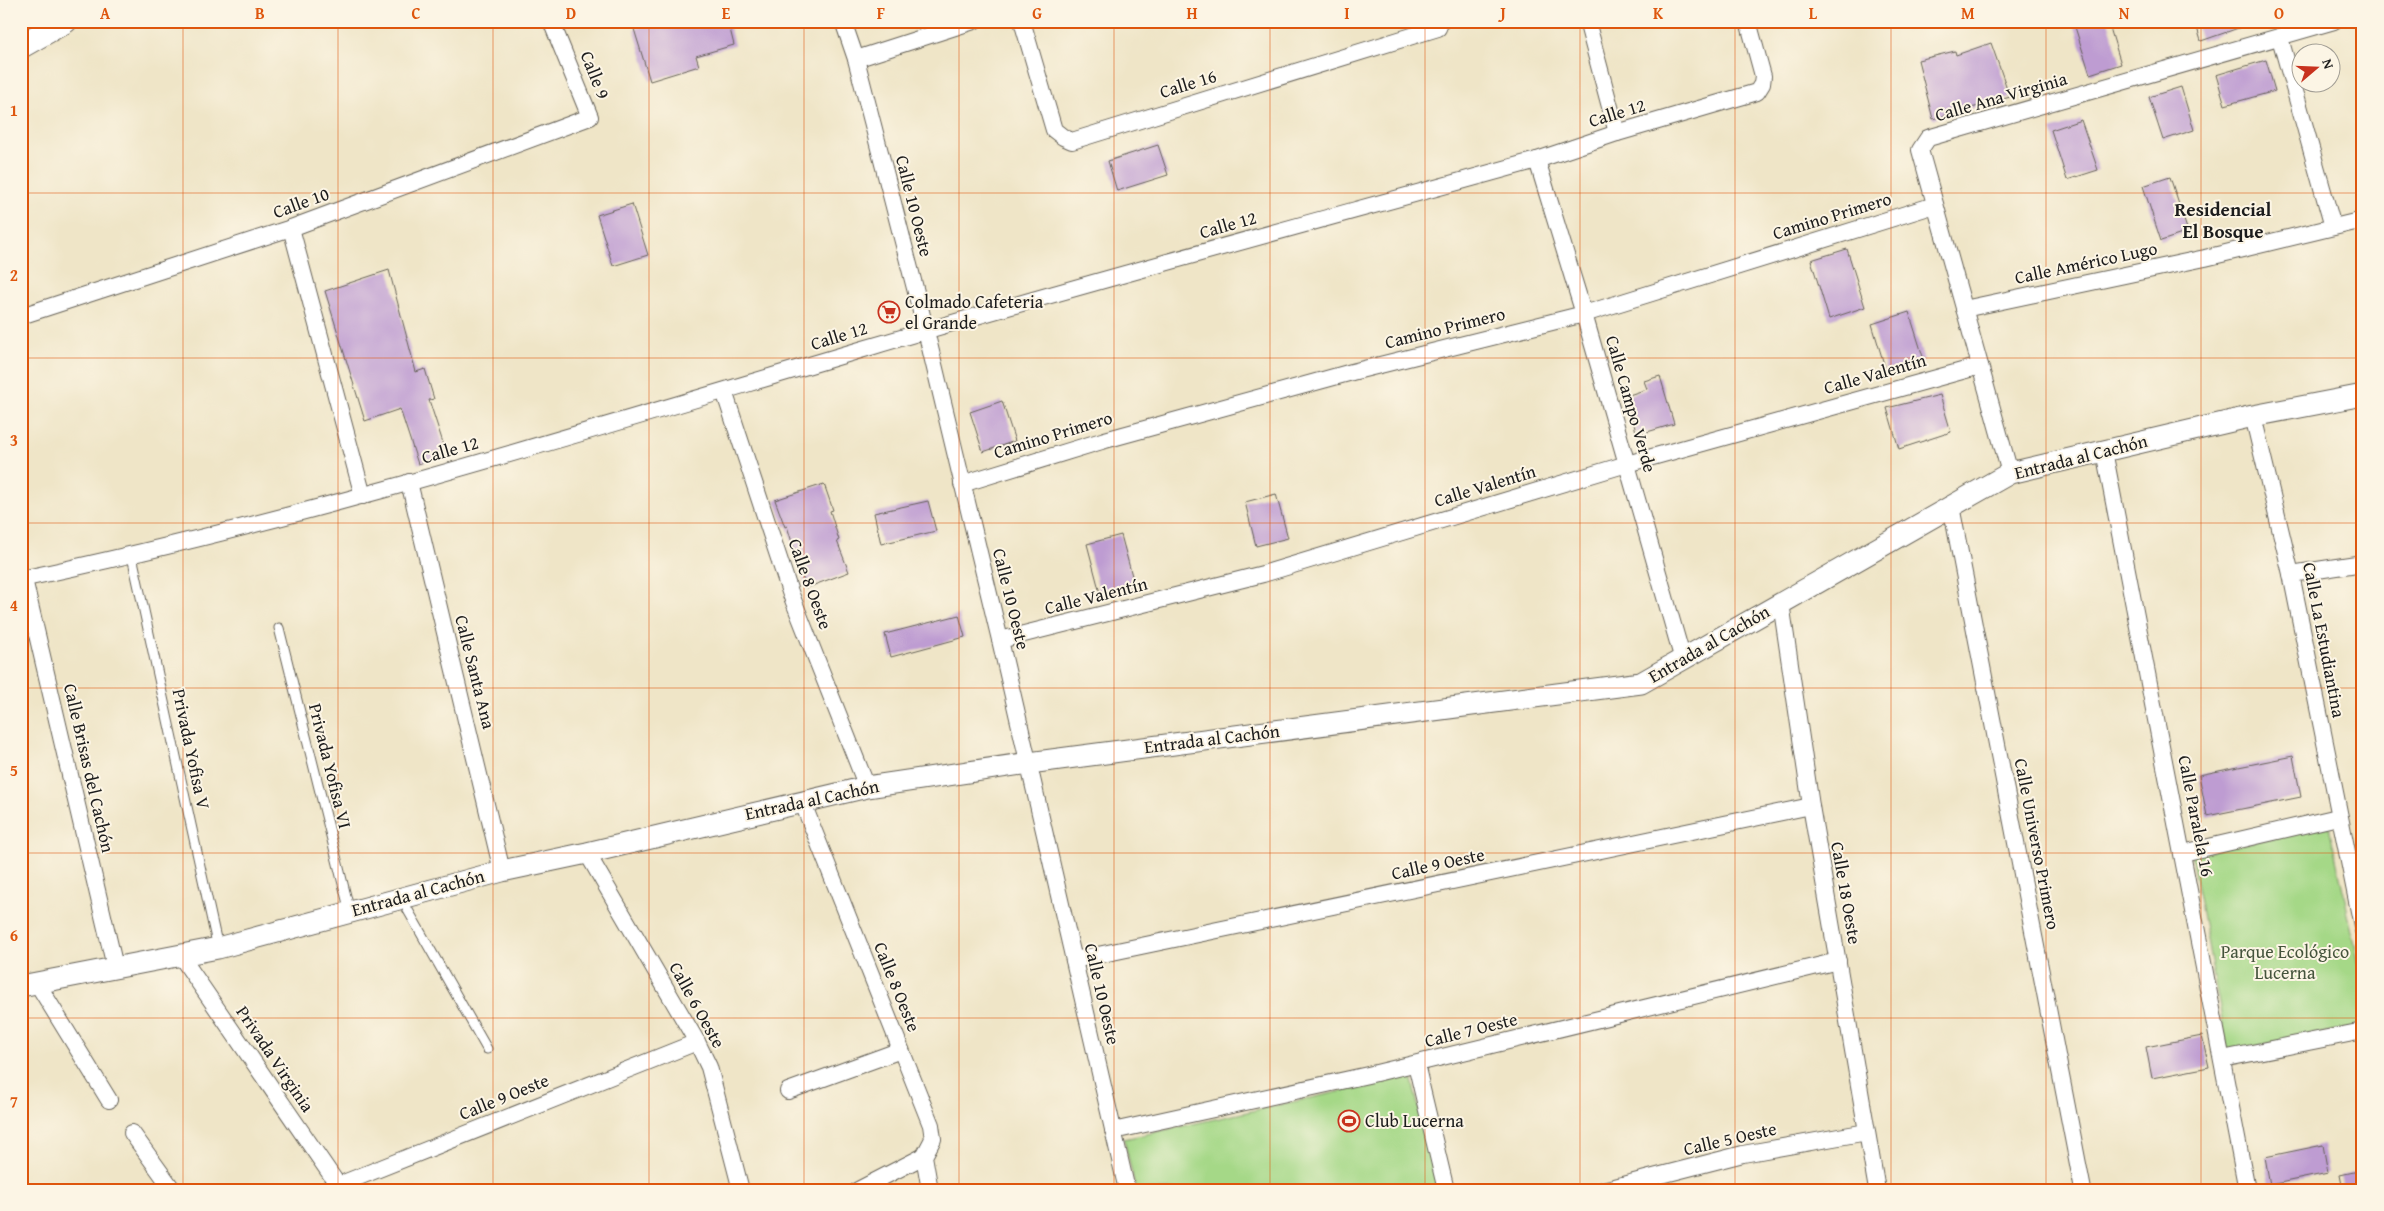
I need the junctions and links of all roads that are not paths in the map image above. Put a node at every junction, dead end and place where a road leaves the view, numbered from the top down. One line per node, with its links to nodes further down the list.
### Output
1 (65, 21): 11 (main road)
2 (551, 21): 13 (street, Calle 9)
3 (843, 21): 12 (street, Calle 10 Oeste)
4 (974, 21): 12 (street)
5 (1022, 21): 6 (street, Calle 16)
6 (1441, 21)
7 (1587, 21): 14 (street)
8 (1748, 21): 14 (street, Calle 12)
9 (2334, 21): 10 (street, Calle Ana Virginia)
10 (2280, 38): 16 (street, Calle Ana Virginia); 18 (street)
11 (21, 46)
12 (856, 58): 23 (street, Calle 10 Oeste)
13 (590, 117): 19 (street, Calle 10)
14 (1618, 133): 15 (street, Calle 12)
15 (1537, 160): 21 (street, Calle Campo Verde); 23 (street, Calle 12)
16 (1935, 205): 20 (street, Calle Ana Virginia); 21 (street, Camino Primero)
17 (2363, 220): 18 (street, Calle Américo Lugo)
18 (2334, 226): 20 (street, Calle Américo Lugo)
19 (290, 228): 22 (street, Calle 10); 33 (street)
20 (1964, 309): 24 (street, Calle Ana Virginia)
21 (1584, 314): 29 (street, Calle Campo Verde); 32 (street, Camino Primero)
22 (21, 316)
23 (926, 331): 25 (street, Calle 12); 32 (street, Calle 10 Oeste)
24 (1980, 366): 29 (street, Calle Valentín); 30 (street, Calle Ana Virginia)
25 (724, 391): 31 (street, Calle 12); 44 (street, Calle 8 Oeste)
26 (2363, 396): 27 (street, Entrada al Cachón)
27 (2253, 416): 28 (street, Entrada al Cachón); 37 (street, Calle La Estudiantina)
28 (2104, 451): 30 (street, Entrada al Cachón); 49 (street, Calle Paralela 16)
29 (1627, 464): 41 (street, Calle Valentín); 42 (street, Calle Campo Verde)
30 (2010, 473): 34 (street, Entrada al Cachón)
31 (409, 482): 33 (street, Calle 12); 50 (street, Calle Santa Ana)
32 (962, 484): 41 (street, Calle 10 Oeste)
33 (363, 496): 35 (street, Calle 12)
34 (1952, 506): 39 (street, Entrada al Cachón); 81 (street, Calle Universo Primero)
35 (132, 556): 38 (street, Calle 12); 54 (lane, Privada Yofisa V)
36 (2363, 563): 37 (street)
37 (2291, 574): 47 (street, Calle La Estudiantina)
38 (22, 579): 58 (street, Calle Brisas del Cachón)
39 (1782, 603): 42 (street, Entrada al Cachón); 46 (street, Calle 18 Oeste)
40 (279, 628): 52 (lane, Privada Yofisa VI)
41 (1000, 640): 43 (street, Calle 10 Oeste)
42 (1683, 660): 43 (street, Entrada al Cachón)
43 (1029, 763): 44 (street, Entrada al Cachón); 56 (street, Calle 10 Oeste)
44 (867, 787): 45 (street, Entrada al Cachón)
45 (802, 801): 48 (street, Entrada al Cachón); 63 (street, Calle 8 Oeste)
46 (1811, 806): 56 (street, Calle 9 Oeste); 57 (street, Calle 18 Oeste)
47 (2338, 818): 49 (street); 53 (street, Calle La Estudiantina)
48 (586, 853): 50 (street, Entrada al Cachón); 61 (street, Calle 6 Oeste)
49 (2183, 853): 64 (street, Calle Paralela 16)
50 (502, 871): 51 (street, Entrada al Cachón)
51 (401, 898): 52 (street, Entrada al Cachón); 62 (lane)
52 (350, 912): 54 (street, Entrada al Cachón)
53 (2363, 931)
54 (218, 948): 55 (street, Entrada al Cachón)
55 (180, 955): 58 (street, Entrada al Cachón); 72 (street, Privada Virginia)
56 (1074, 960): 68 (street, Calle 10 Oeste)
57 (1838, 961): 65 (street, Calle 7 Oeste); 69 (street, Calle 18 Oeste)
58 (115, 967): 59 (street, Entrada al Cachón)
59 (29, 984): 67 (street)
60 (2363, 1031): 64 (street)
61 (697, 1042): 72 (street, Calle 9 Oeste); 74 (street, Calle 6 Oeste)
62 (487, 1049)
63 (901, 1050): 66 (street); 71 (street, Calle 8 Oeste)
64 (2222, 1059): 82 (street, Calle Paralela 16)
65 (1416, 1064): 68 (street, Calle 7 Oeste); 78 (street)
66 (788, 1092)
67 (109, 1100)
68 (1112, 1131): 77 (street, Calle 10 Oeste)
69 (1867, 1132): 79 (street, Calle 5 Oeste); 80 (street, Calle 18 Oeste)
70 (132, 1133): 73 (street)
71 (924, 1156): 75 (street); 76 (street)
72 (332, 1187)
73 (173, 1190)
74 (741, 1190)
75 (858, 1190)
76 (930, 1190)
77 (1127, 1190)
78 (1446, 1190)
79 (1603, 1190)
80 (1877, 1190)
81 (2083, 1190)
82 (2247, 1190)

